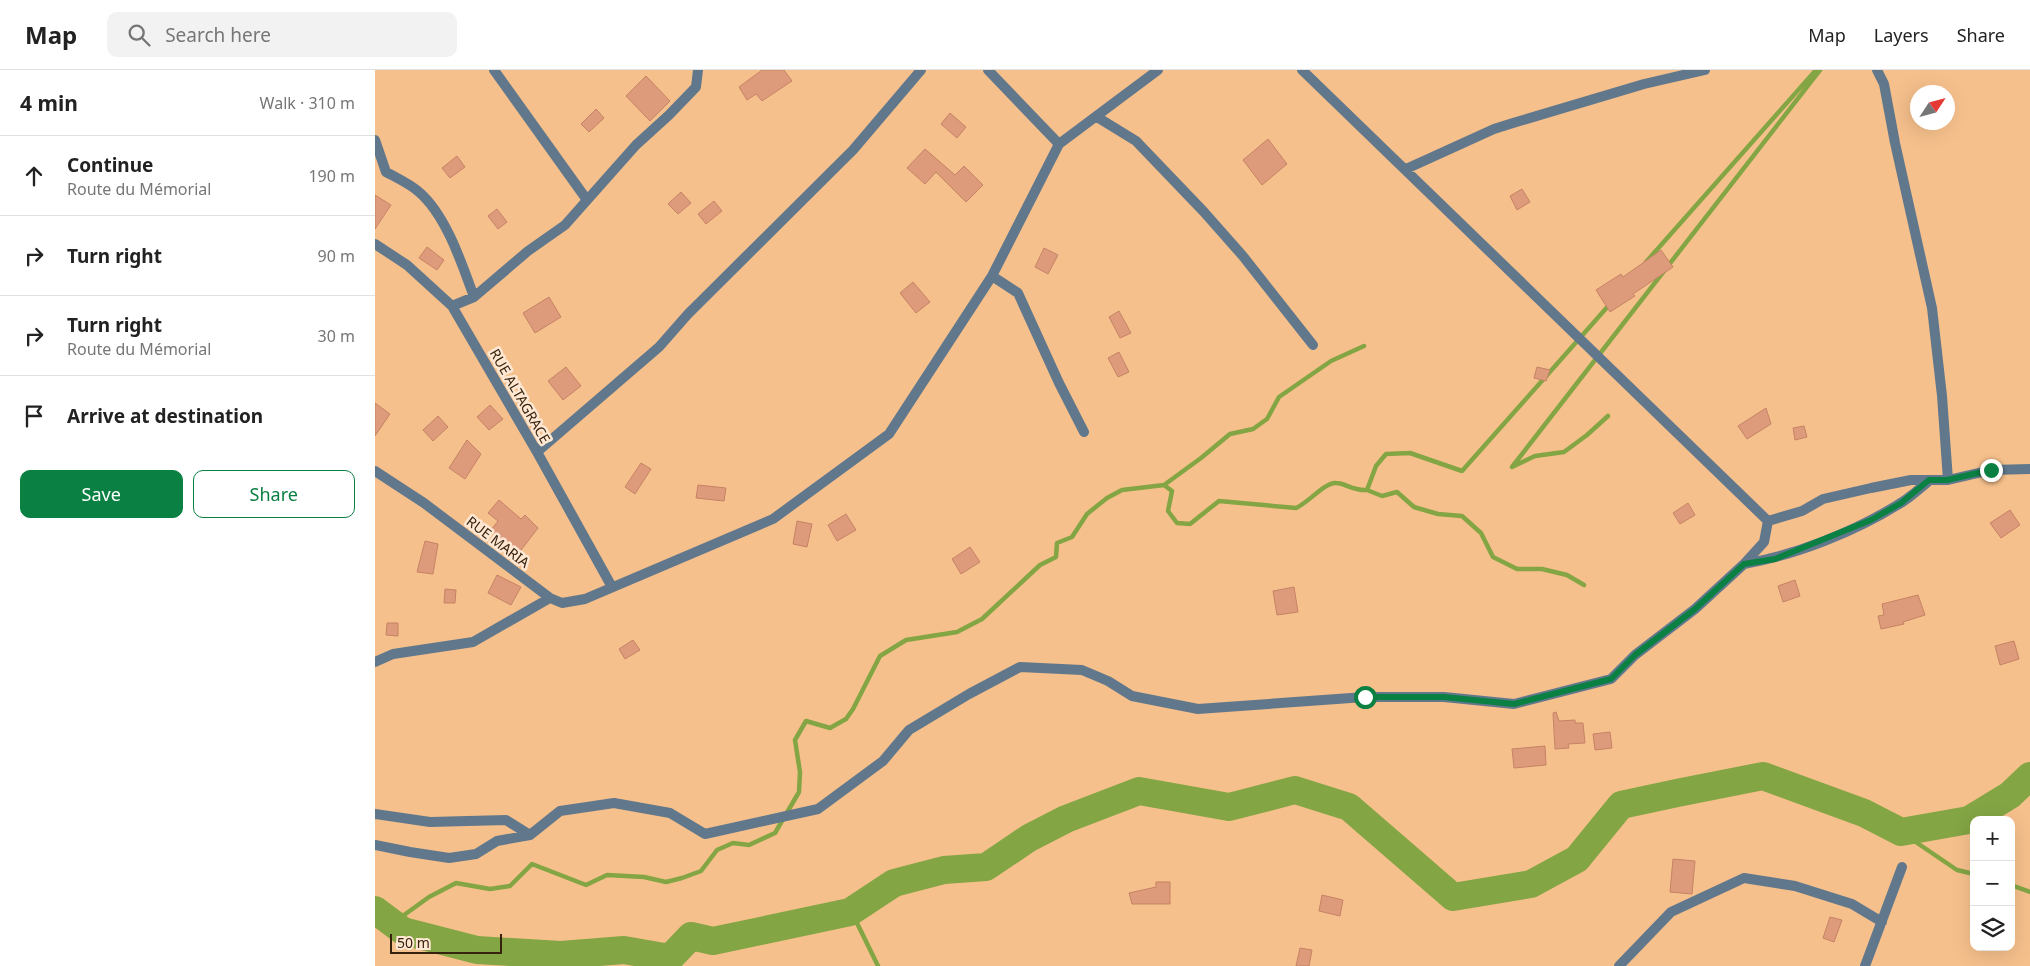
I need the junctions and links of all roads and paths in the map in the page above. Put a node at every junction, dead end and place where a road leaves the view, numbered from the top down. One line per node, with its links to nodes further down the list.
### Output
1 (494, 70): 13 (street)
2 (698, 70): 13 (street)
3 (921, 70): 20 (street)
4 (988, 70): 11 (street)
5 (1158, 70): 9 (street)
6 (1302, 70): 12 (street)
7 (1705, 70): 12 (street)
8 (1877, 70): 24 (street)
9 (1097, 117): 11 (street); 18 (street)
10 (375, 140): 16 (street)
11 (1059, 144): 15 (street, RUE MARIA)
12 (1406, 170): 25 (street)
13 (587, 200): 16 (street)
14 (375, 244): 17 (street, RUE ALTAGRACE)
15 (992, 276): 19 (street); 27 (street, RUE MARIA)
16 (474, 296): 17 (street)
17 (452, 306): 20 (street, RUE ALTAGRACE)
18 (1313, 345)
19 (1084, 432)
20 (537, 452): 27 (street, RUE ALTAGRACE)
21 (2030, 468): 24 (street)
22 (375, 471): 28 (street, RUE MARIA)
23 (1929, 480): 24 (street); 25 (street); 26 (street)
24 (1947, 480)
25 (1768, 521): 26 (street)
26 (1744, 564): 31 (street)
27 (612, 587): 28 (street, RUE MARIA)
28 (550, 598): 29 (street)
29 (375, 662)
30 (375, 814): 31 (street)
31 (530, 835): 32 (street)
32 (375, 845)
33 (1902, 867): 34 (street)
34 (1882, 922): 35 (street); 36 (street)
35 (1619, 966)
36 (1865, 966)

